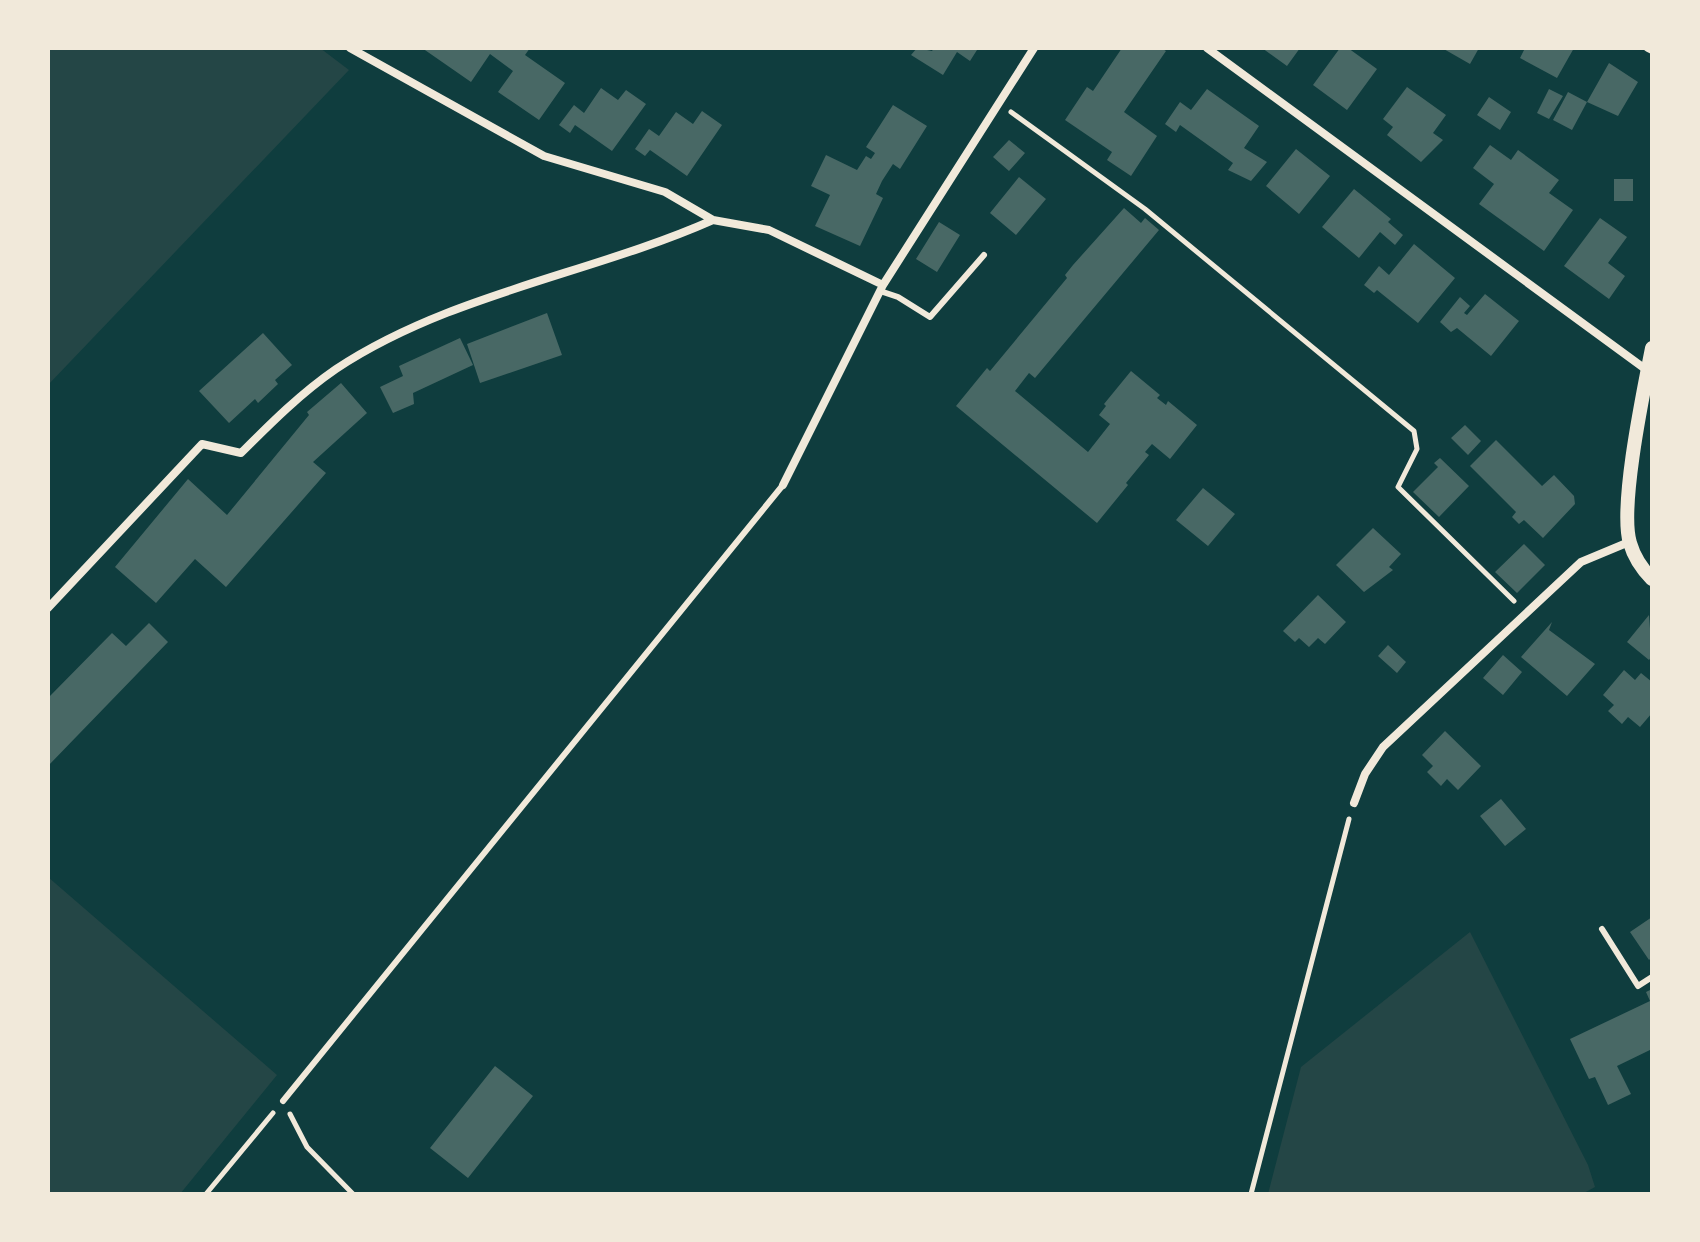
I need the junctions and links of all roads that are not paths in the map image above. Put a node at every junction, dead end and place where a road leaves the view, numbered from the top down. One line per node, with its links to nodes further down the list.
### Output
1 (350, 48): 4 (street)
2 (1034, 48): 6 (street)
3 (1207, 48): 8 (street)
4 (713, 220): 6 (street); 12 (street)
5 (984, 255): 6 (lane)
6 (882, 288): 9 (street)
7 (1652, 348): 8 (street)
8 (1648, 371): 10 (street)
9 (783, 485): 16 (lane)
10 (1629, 542): 11 (street); 13 (street)
11 (1652, 579)
12 (48, 608)
13 (1354, 803)
14 (1602, 929): 15 (lane)
15 (1652, 977)
16 (283, 1101)

